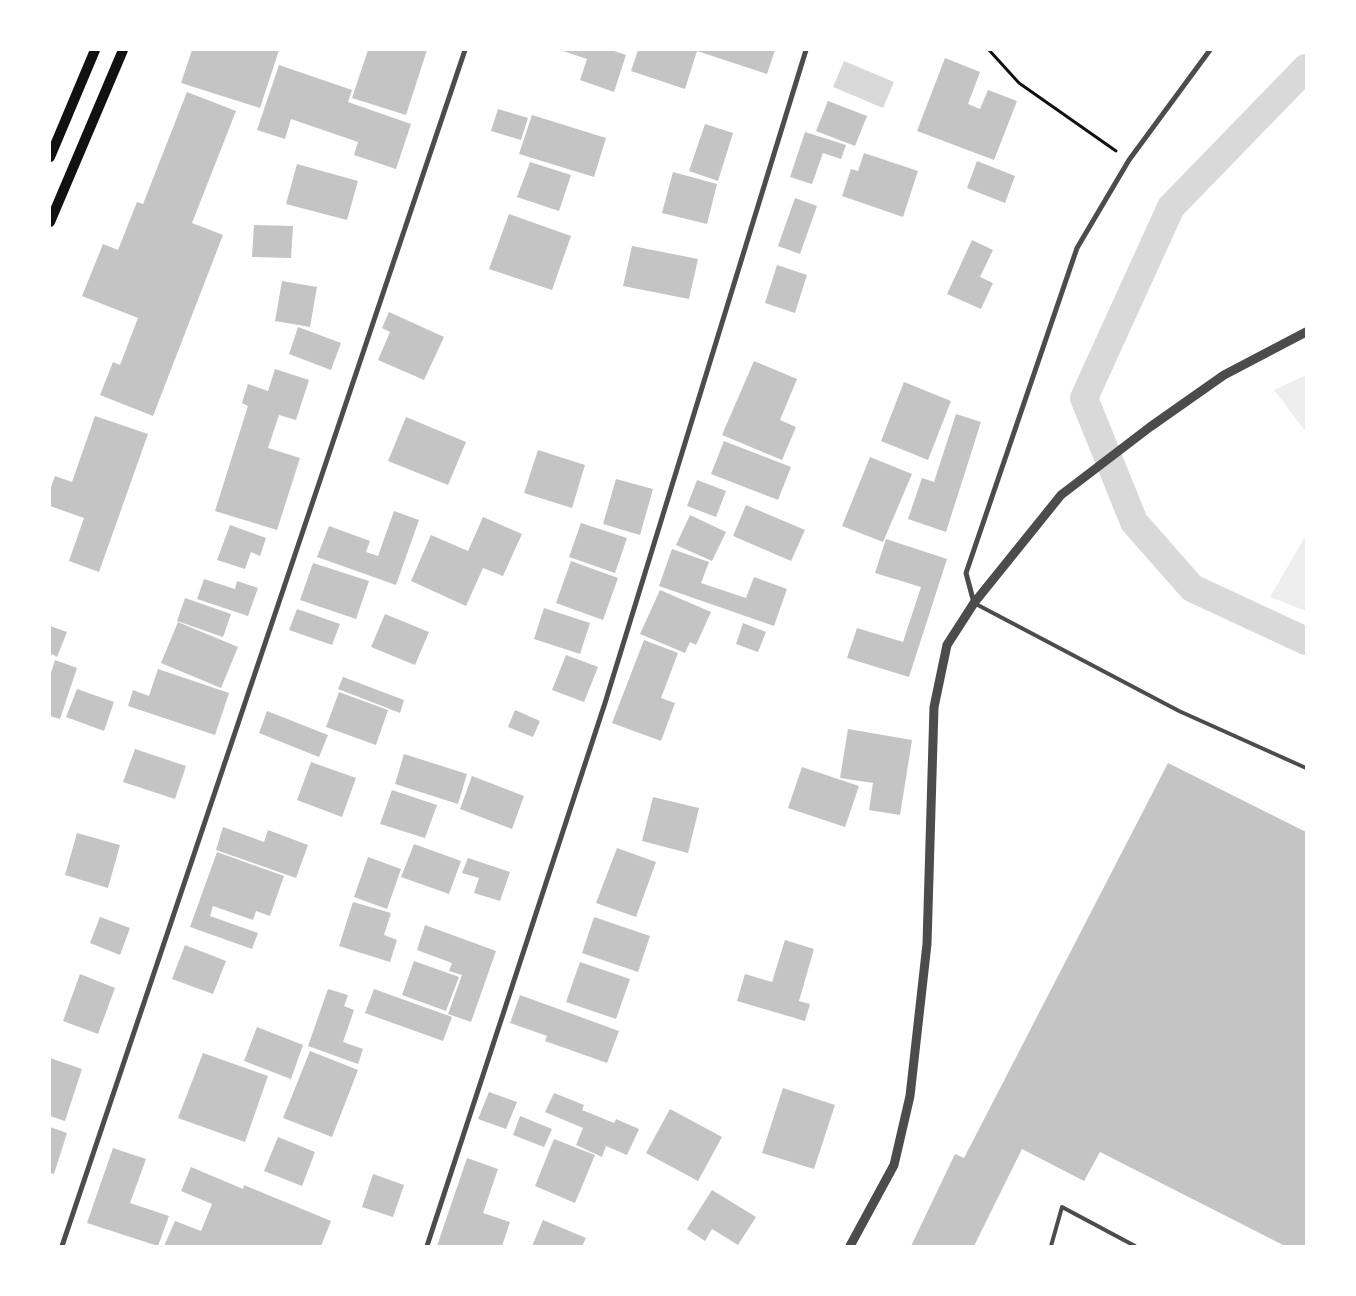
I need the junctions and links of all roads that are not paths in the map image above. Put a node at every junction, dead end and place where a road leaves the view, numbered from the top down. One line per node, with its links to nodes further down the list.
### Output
1 (95, 50): 6 (main road)
2 (123, 50): 7 (main road)
3 (465, 50): 11 (street)
4 (806, 50): 12 (street)
5 (1210, 50): 9 (street)
6 (50, 157)
7 (50, 222)
8 (1306, 332): 9 (street)
9 (974, 603): 10 (lane); 13 (street)
10 (1306, 768)
11 (62, 1246)
12 (427, 1246)
13 (850, 1246)
14 (1051, 1246): 15 (lane)
15 (1135, 1246)

